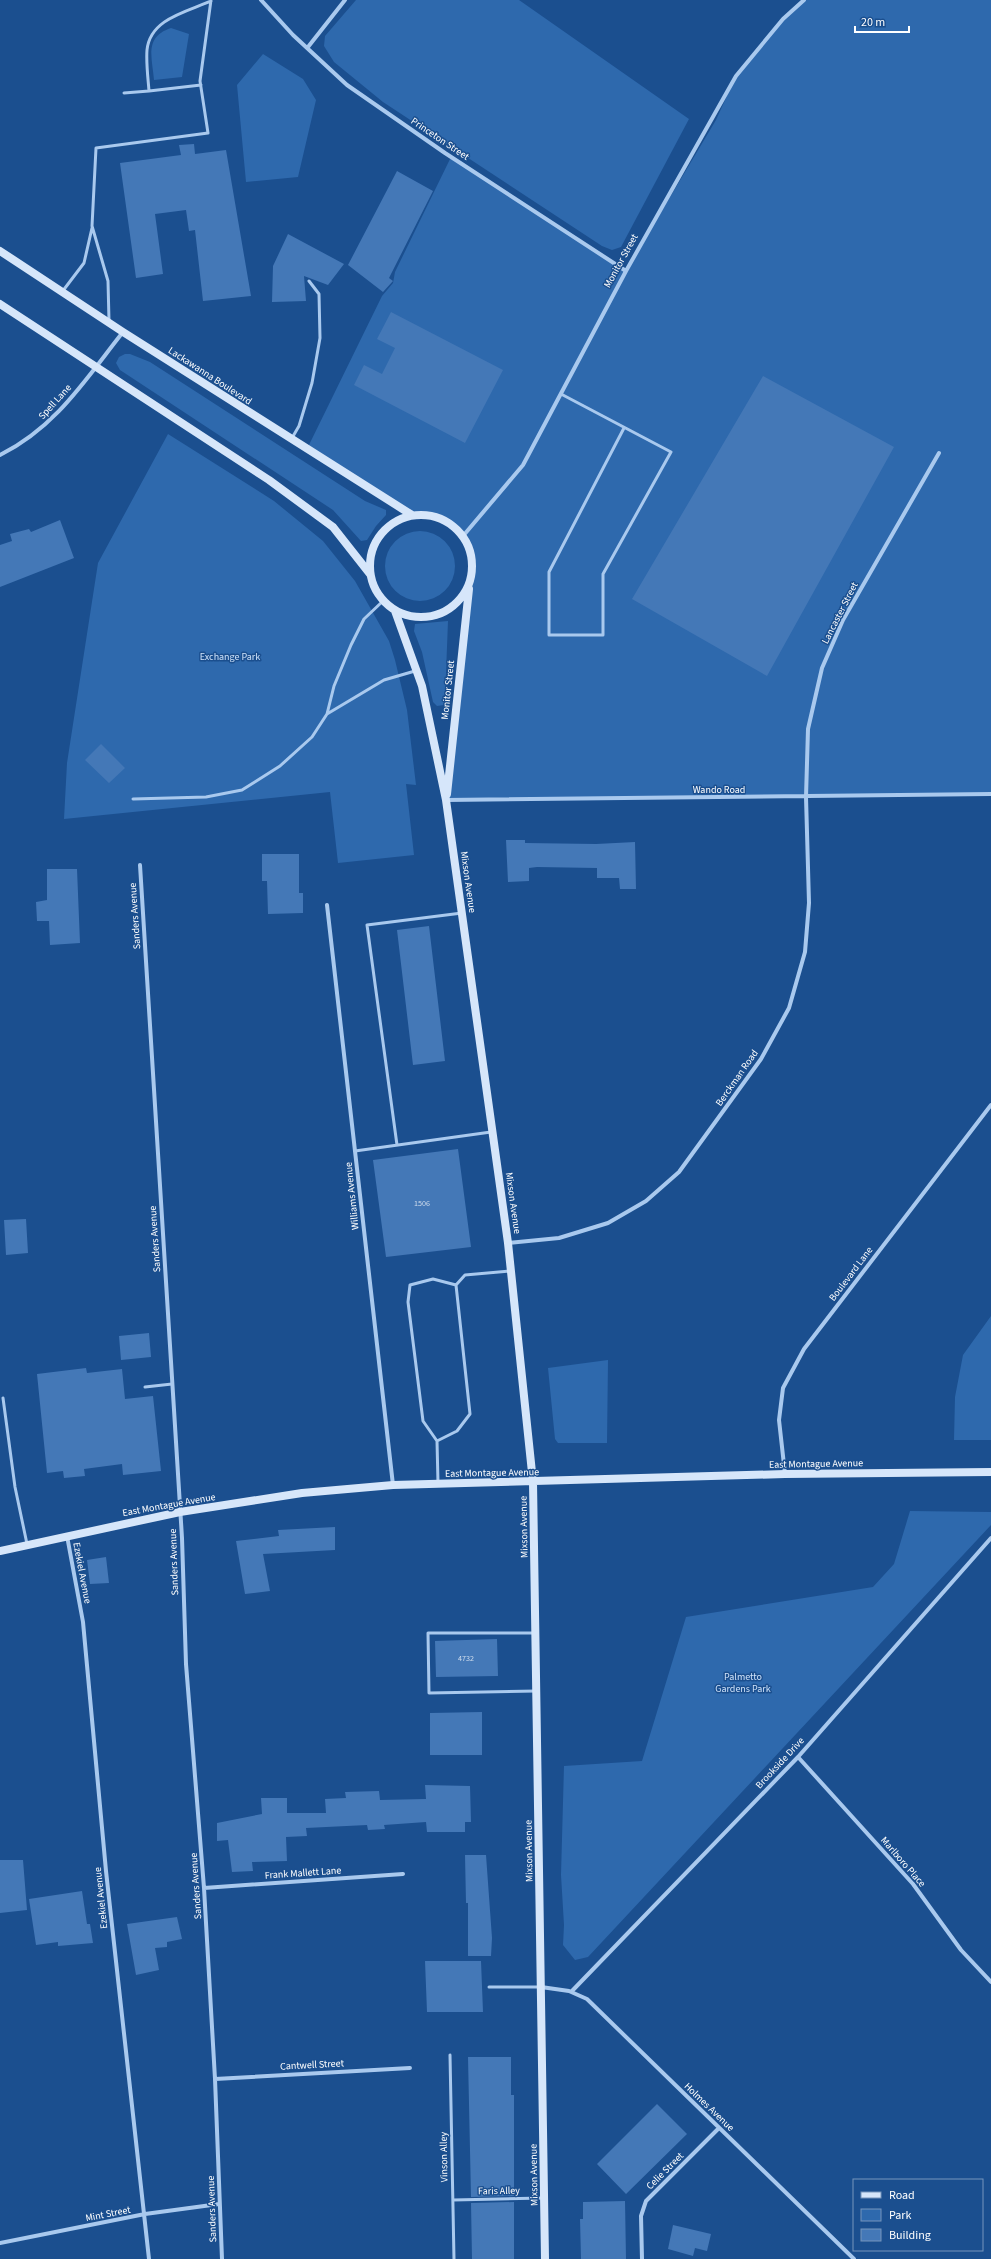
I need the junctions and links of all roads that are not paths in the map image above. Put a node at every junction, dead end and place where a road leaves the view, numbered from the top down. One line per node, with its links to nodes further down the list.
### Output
1 (261, 0): 5 (street, Princeton Street)
2 (345, 0): 5 (street)
3 (804, 0): 11 (street, Monitor Street)
4 (211, 1): 6 (lane); 7 (lane)
5 (308, 48): 11 (street, Princeton Street)
6 (201, 85): 7 (lane); 9 (lane)
7 (149, 90): 8 (lane)
8 (124, 93)
9 (92, 226): 13 (lane); 15 (lane)
10 (0, 251): 13 (street, Lackawanna Boulevard)
11 (626, 271): 18 (street, Monitor Street)
12 (309, 281): 20 (lane)
13 (62, 292): 15 (street, Lackawanna Boulevard)
14 (0, 305): 17 (street)
15 (109, 323): 16 (street, Lackawanna Boulevard)
16 (123, 332): 17 (street, Spell Lane); 20 (street, Lackawanna Boulevard)
17 (96, 366): 22 (street, Spell Lane); 25 (street)
18 (561, 394): 19 (lane); 24 (street, Monitor Street)
19 (624, 428): 19 (lane)
20 (292, 439): 23 (street, Lackawanna Boulevard)
21 (938, 453): 32 (street, Lancaster Street)
22 (0, 455)
23 (412, 515): 24 (street); 25 (street)
24 (463, 536): 26 (street)
25 (370, 574): 27 (street)
26 (470, 582): 28 (street); 34 (street, Monitor Street)
27 (383, 601): 28 (street); 30 (lane)
28 (396, 611): 29 (street)
29 (417, 671): 30 (lane); 34 (street)
30 (327, 714): 33 (lane)
31 (991, 794): 32 (street, Wando Road)
32 (806, 798): 34 (street, Wando Road); 42 (street, Berckman Road)
33 (133, 799)
34 (446, 800): 37 (street, Mixson Avenue)
35 (140, 865): 45 (street, Sanders Avenue)
36 (327, 905): 41 (street, Williams Avenue)
37 (462, 913): 39 (street, Mixson Avenue); 40 (lane)
38 (991, 1105): 50 (street, Boulevard Lane)
39 (492, 1132): 40 (lane); 42 (street, Mixson Avenue)
40 (397, 1145): 41 (lane)
41 (355, 1151): 53 (street, Williams Avenue)
42 (508, 1243): 43 (street, Mixson Avenue)
43 (511, 1270): 44 (lane); 51 (street, Mixson Avenue)
44 (456, 1285): 48 (lane); 48 (lane)
45 (172, 1384): 46 (lane); 54 (street, Sanders Avenue)
46 (145, 1387)
47 (3, 1398): 57 (lane)
48 (437, 1441): 52 (lane)
49 (991, 1472): 50 (street, East Montague Avenue)
50 (785, 1474): 51 (street, East Montague Avenue)
51 (533, 1482): 52 (street, East Montague Avenue); 59 (street, Mixson Avenue)
52 (438, 1484): 53 (street, East Montague Avenue)
53 (393, 1485): 54 (street, East Montague Avenue)
54 (180, 1512): 55 (street, East Montague Avenue); 63 (street, Sanders Avenue)
55 (67, 1535): 57 (street, East Montague Avenue); 75 (street, Ezekiel Avenue)
56 (991, 1538): 61 (street, Brookside Drive)
57 (27, 1544): 58 (street, East Montague Avenue)
58 (0, 1551)
59 (535, 1633): 60 (street, Mixson Avenue); 60 (lane)
60 (536, 1690): 66 (street, Mixson Avenue)
61 (798, 1757): 64 (street, Marlboro Place); 67 (street, Brookside Drive)
62 (402, 1874): 63 (street, Frank Mallett Lane)
63 (204, 1888): 70 (street, Sanders Avenue)
64 (991, 1982)
65 (490, 1987): 66 (lane)
66 (541, 1987): 67 (street, Holmes Avenue); 72 (street, Mixson Avenue)
67 (572, 1991): 71 (street, Holmes Avenue)
68 (450, 2055): 73 (lane, Vinson Alley)
69 (410, 2068): 70 (street, Cantwell Street)
70 (216, 2079): 74 (street, Sanders Avenue)
71 (719, 2128): 81 (street, Celie Street); 82 (street, Holmes Avenue)
72 (544, 2198): 73 (lane, Faris Alley); 80 (street, Mixson Avenue)
73 (453, 2200): 79 (lane, Vinson Alley)
74 (220, 2204): 75 (street, Mint Street); 78 (street, Sanders Avenue)
75 (145, 2214): 76 (street, Mint Street); 77 (street, Ezekiel Avenue)
76 (0, 2243)
77 (148, 2259)
78 (222, 2259)
79 (454, 2259)
80 (545, 2259)
81 (642, 2259)
82 (854, 2259)

